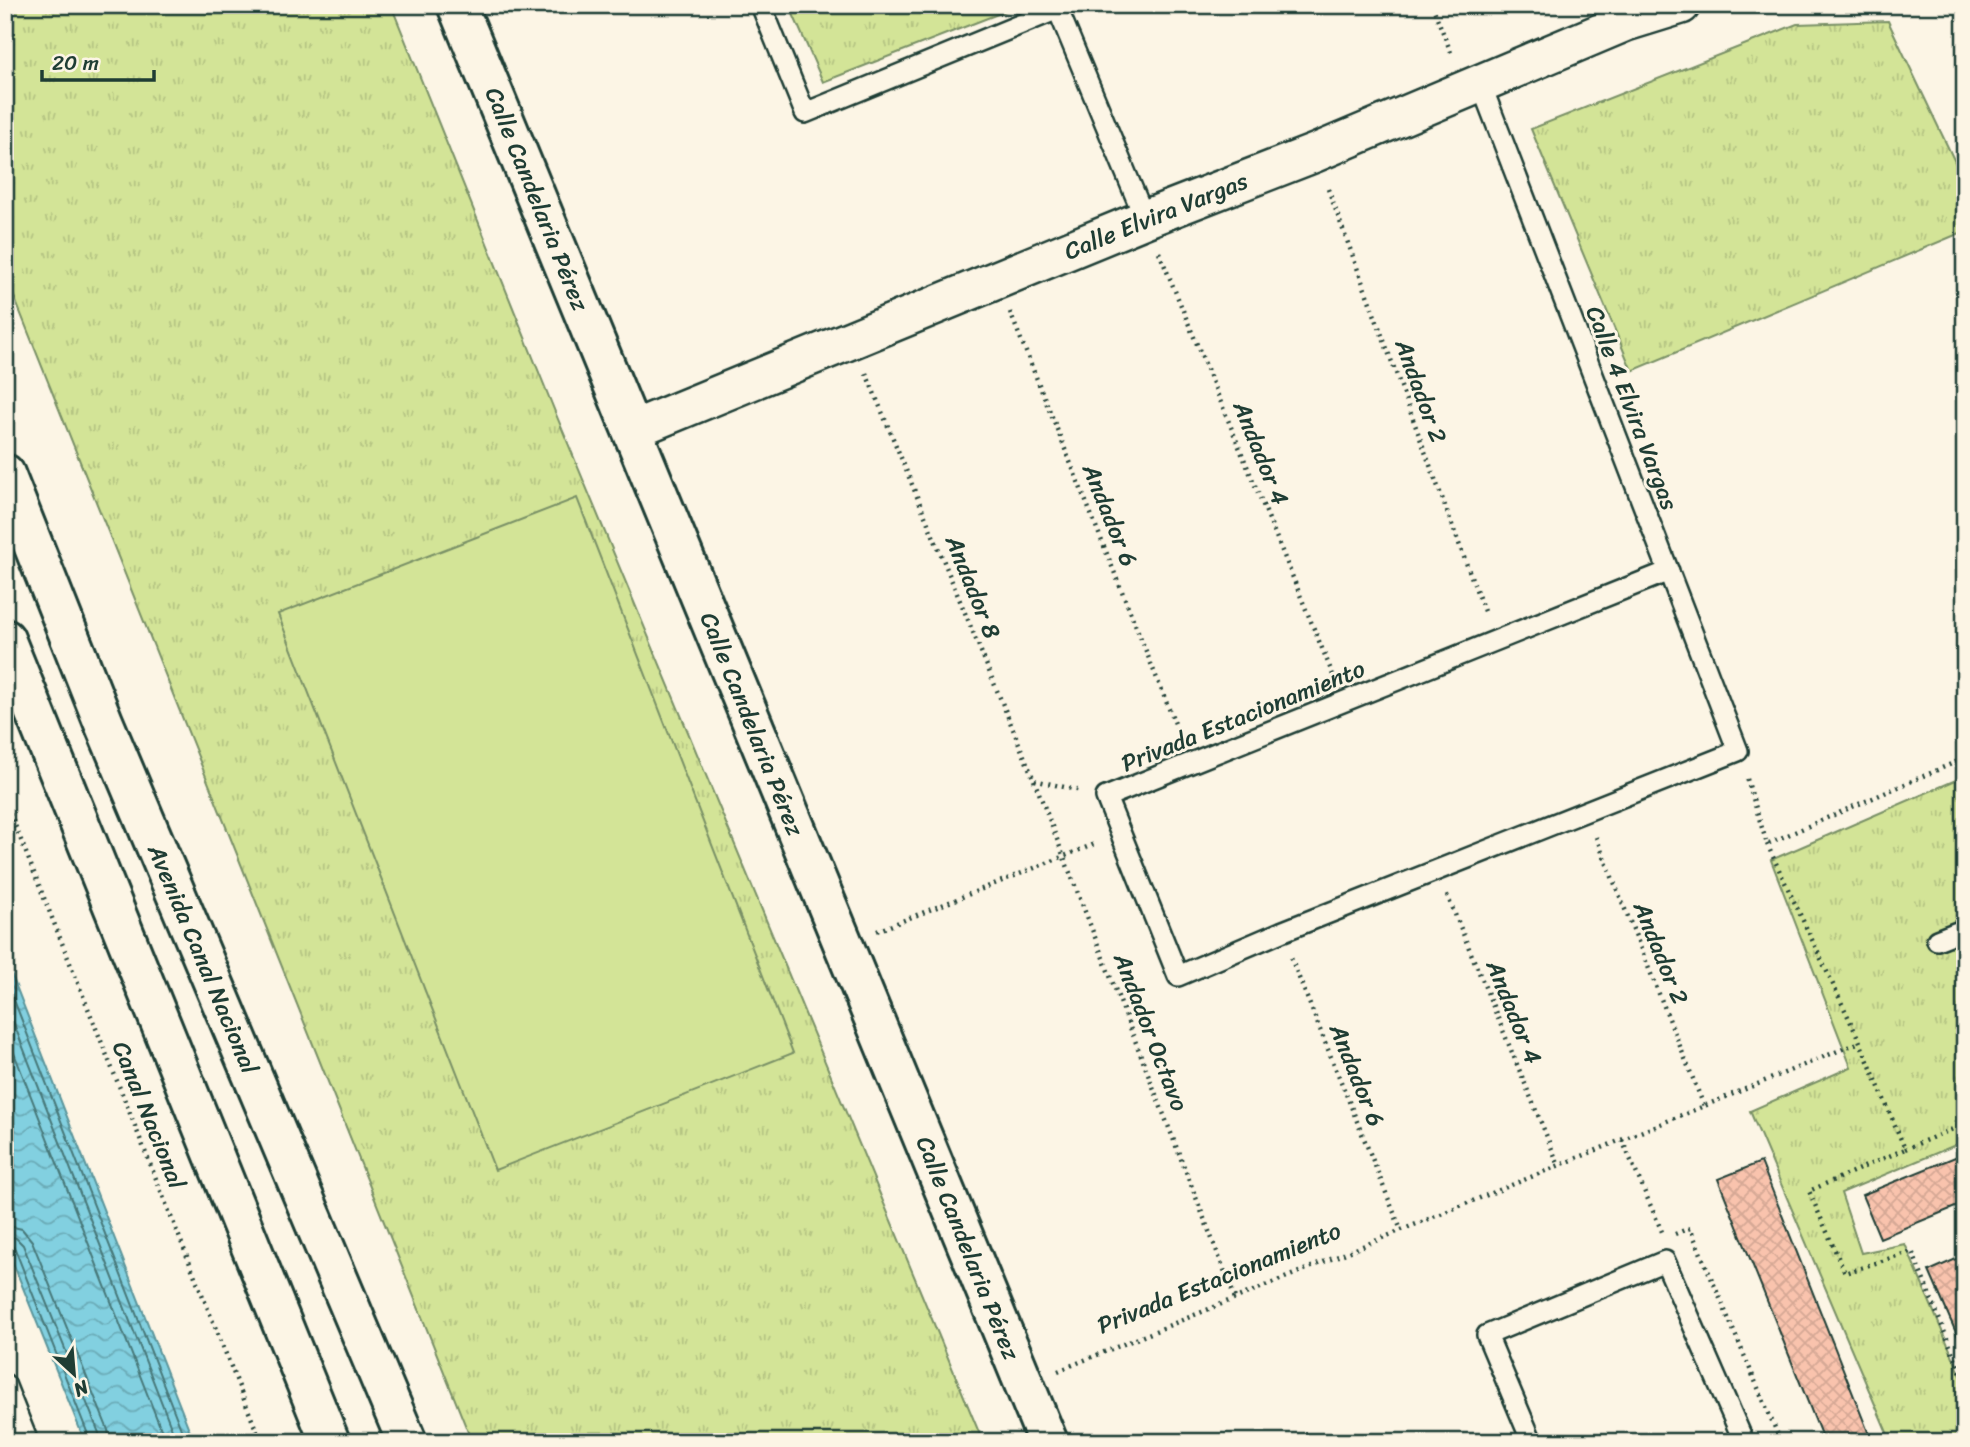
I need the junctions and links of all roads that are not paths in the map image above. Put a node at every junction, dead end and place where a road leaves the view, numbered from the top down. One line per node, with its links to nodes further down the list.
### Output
1 (457, 5): 7 (main road, Calle Candelaria Pérez)
2 (761, 5): 4 (lane)
3 (1681, 5): 5 (street, Calle Elvira Vargas)
4 (1057, 7): 6 (lane)
5 (1473, 85): 6 (street, Calle Elvira Vargas); 9 (lane, Calle 4 Elvira Vargas)
6 (1145, 219): 7 (street, Calle Elvira Vargas)
7 (632, 429): 18 (main road, Calle Candelaria Pérez)
8 (5, 474): 17 (main road, Avenida Canal Nacional)
9 (1669, 571): 11 (lane, Calle 4 Elvira Vargas); 11 (lane, Privada Estacionamiento)
10 (5, 639): 16 (main road)
11 (1738, 751)
12 (1965, 929): 13 (lane)
13 (1937, 940)
14 (5, 1384): 15 (lane)
15 (28, 1442)
16 (330, 1442)
17 (407, 1442)
18 (1048, 1442)
19 (1532, 1442): 20 (lane)
20 (1744, 1442)

